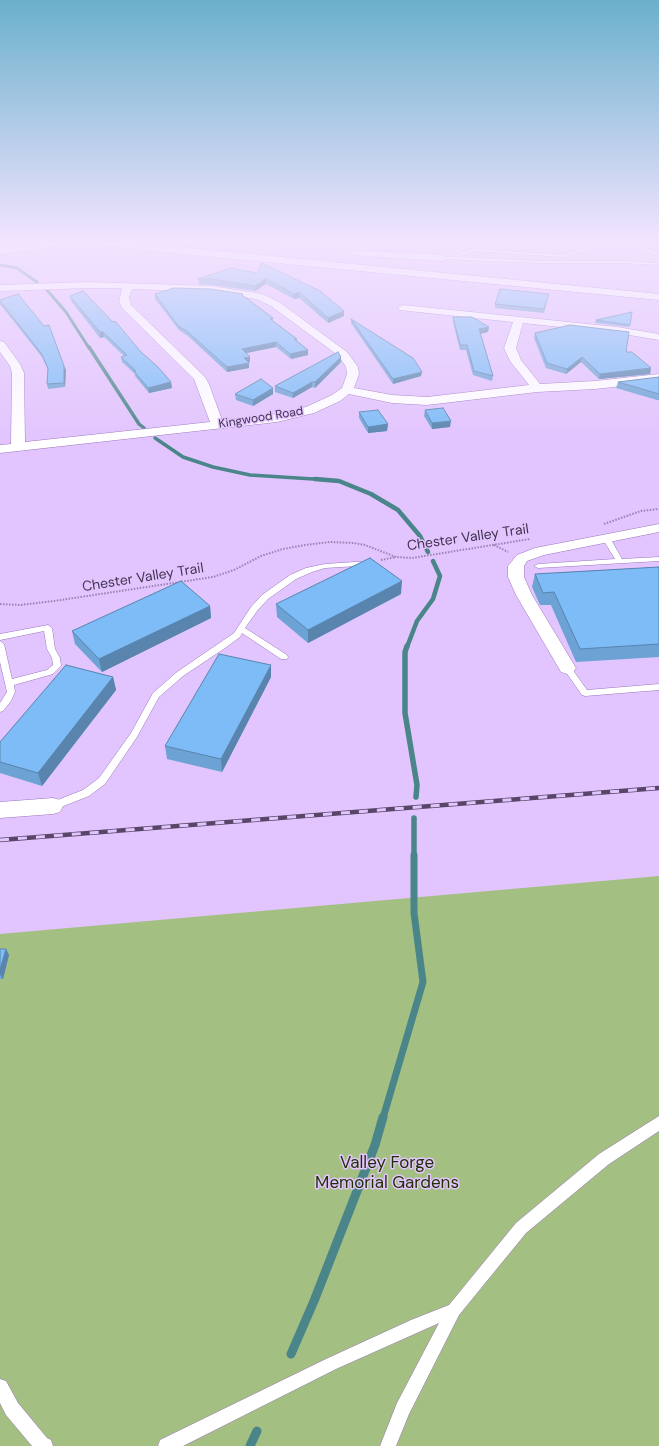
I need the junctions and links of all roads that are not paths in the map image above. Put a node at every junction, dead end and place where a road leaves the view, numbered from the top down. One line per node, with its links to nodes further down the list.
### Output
1 (128, 308): 10 (street)
2 (281, 308): 9 (street)
3 (408, 308): 4 (street)
4 (518, 320): 5 (street); 8 (street)
5 (659, 337)
6 (0, 344): 11 (street)
7 (659, 378): 8 (street)
8 (537, 388): 9 (street)
9 (347, 390): 10 (street, Kingwood Road)
10 (217, 425): 11 (street, Kingwood Road)
11 (18, 447): 12 (street, Kingwood Road)
12 (0, 449)
13 (659, 528): 14 (street)
14 (602, 532): 16 (lane); 23 (street)
15 (659, 559): 16 (lane)
16 (620, 561): 18 (lane)
17 (370, 563): 19 (lane)
18 (538, 566)
19 (241, 628): 22 (lane); 27 (lane)
20 (0, 637): 24 (lane)
21 (0, 644): 24 (lane)
22 (284, 657)
23 (567, 668): 25 (lane)
24 (9, 683): 26 (lane)
25 (659, 687)
26 (0, 709)
27 (53, 806): 28 (street)
28 (0, 810)
29 (659, 1122): 30 (lane)
30 (454, 1310): 33 (lane); 34 (lane)
31 (0, 1387): 32 (lane)
32 (45, 1446)
33 (166, 1446)
34 (388, 1446)

